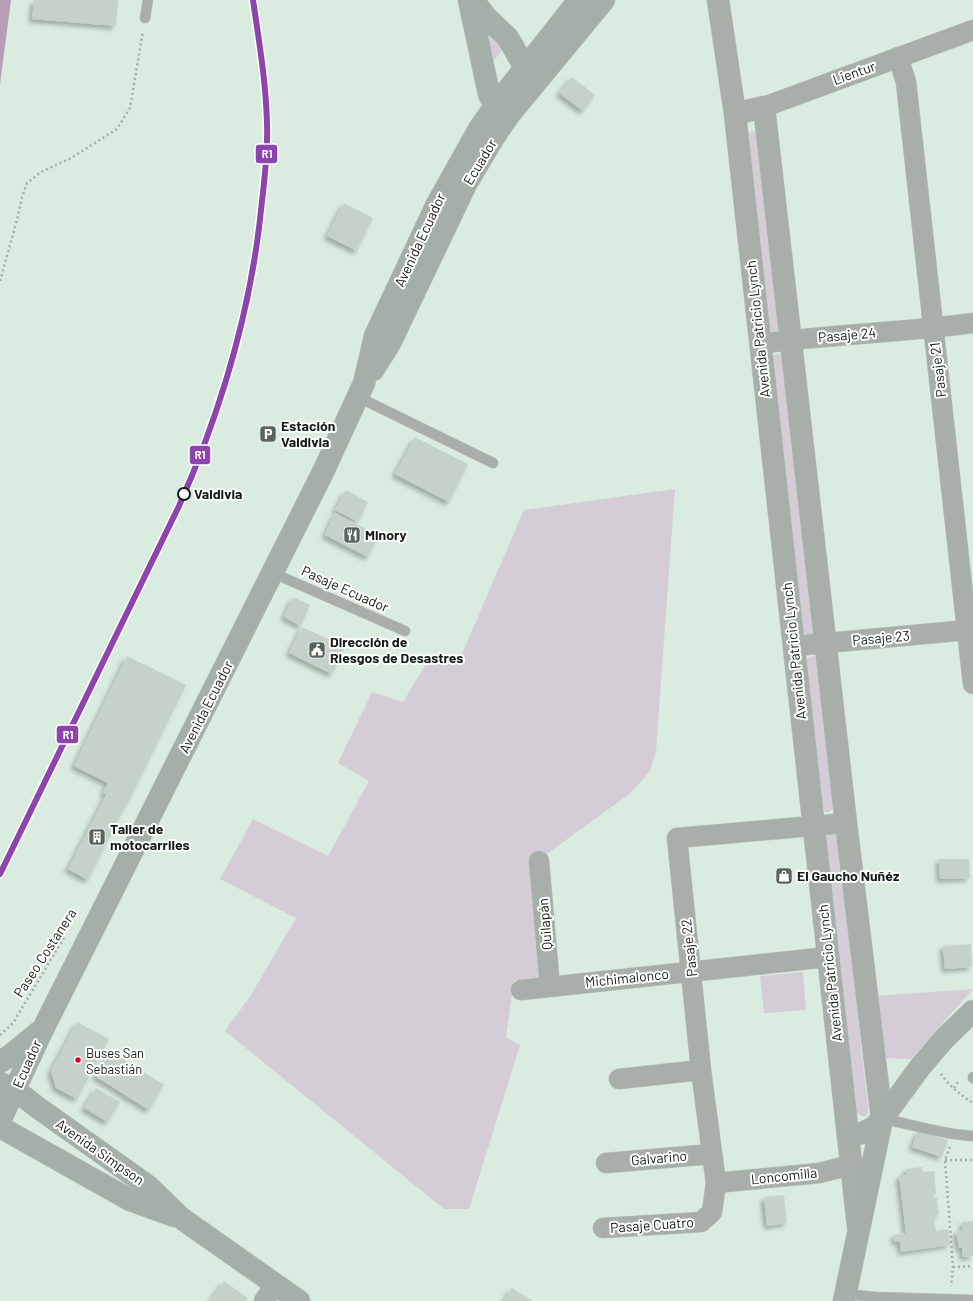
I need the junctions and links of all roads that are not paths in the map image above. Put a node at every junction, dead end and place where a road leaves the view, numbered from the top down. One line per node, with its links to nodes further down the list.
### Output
1 (148, 0): 7 (lane)
2 (470, 0): 15 (main road)
3 (473, 0): 10 (main road)
4 (579, 0): 9 (main road, Ecuador)
5 (604, 0): 13 (main road, Ecuador)
6 (718, 0): 16 (street, Avenida Patricio Lynch)
7 (145, 18)
8 (973, 30): 11 (street, Lientur)
9 (554, 32): 10 (main road); 12 (main road, Ecuador)
10 (508, 38): 12 (main road)
11 (898, 57): 14 (street, Lientur); 19 (street, Pasaje 21)
12 (525, 68): 13 (main road); 15 (main road, Ecuador)
13 (528, 93): 15 (main road, Ecuador)
14 (764, 107): 16 (street, Lientur); 20 (street)
15 (502, 111): 17 (main road, Ecuador); 22 (main road, Avenida Ecuador)
16 (735, 114): 21 (street, Avenida Patricio Lynch)
17 (454, 209): 22 (main road, Avenida Ecuador)
18 (973, 323): 19 (street, Pasaje 24)
19 (933, 328): 20 (street, Pasaje 24); 25 (street, Pasaje 21)
20 (791, 340): 21 (street, Pasaje 24); 27 (street)
21 (760, 344): 28 (street, Avenida Patricio Lynch)
22 (361, 390): 23 (lane); 24 (main road, Avenida Ecuador)
23 (493, 463)
24 (273, 573): 26 (lane, Pasaje Ecuador); 38 (main road, Avenida Ecuador)
25 (968, 630): 27 (street, Pasaje 23); 29 (street, Pasaje 21)
26 (405, 631)
27 (825, 643): 28 (street, Pasaje 23); 30 (street)
28 (794, 646): 31 (street, Avenida Patricio Lynch)
29 (973, 684)
30 (846, 823): 31 (street, Pasaje 22); 43 (street)
31 (814, 827): 33 (street, Avenida Patricio Lynch); 34 (street, Pasaje 22)
32 (539, 861): 35 (street, Quilapán)
33 (828, 957): 34 (street, Michimalonco); 47 (street, Avenida Patricio Lynch)
34 (691, 972): 35 (street, Michimalonco); 40 (street, Pasaje 22)
35 (550, 987): 36 (street, Michimalonco)
36 (521, 990)
37 (973, 1011): 43 (main road)
38 (43, 1028): 39 (main road); 42 (main road, Ecuador)
39 (0, 1062)
40 (702, 1070): 41 (street); 48 (street, Pasaje 22)
41 (620, 1079)
42 (8, 1087): 44 (main road, Ecuador); 52 (main road, Avenida Simpson)
43 (882, 1119): 46 (lane); 47 (main road); 55 (main road)
44 (0, 1121)
45 (0, 1127): 52 (main road, Avenida Simpson)
46 (973, 1136)
47 (848, 1137): 50 (street, Avenida Patricio Lynch)
48 (712, 1154): 49 (street, Galvarino); 51 (street, Pasaje 22)
49 (606, 1163)
50 (851, 1165): 51 (street, Loncomilla); 55 (street, Avenida Patricio Lynch)
51 (716, 1183): 53 (street, Pasaje 22)
52 (181, 1218): 56 (main road, Avenida Simpson)
53 (701, 1222): 54 (street, Pasaje Cuatro)
54 (603, 1228)
55 (858, 1231): 57 (main road, Avenida Patricio Lynch)
56 (270, 1293): 59 (main road, Avenida Simpson)
57 (844, 1297): 58 (lane)
58 (973, 1300)
59 (299, 1301)

